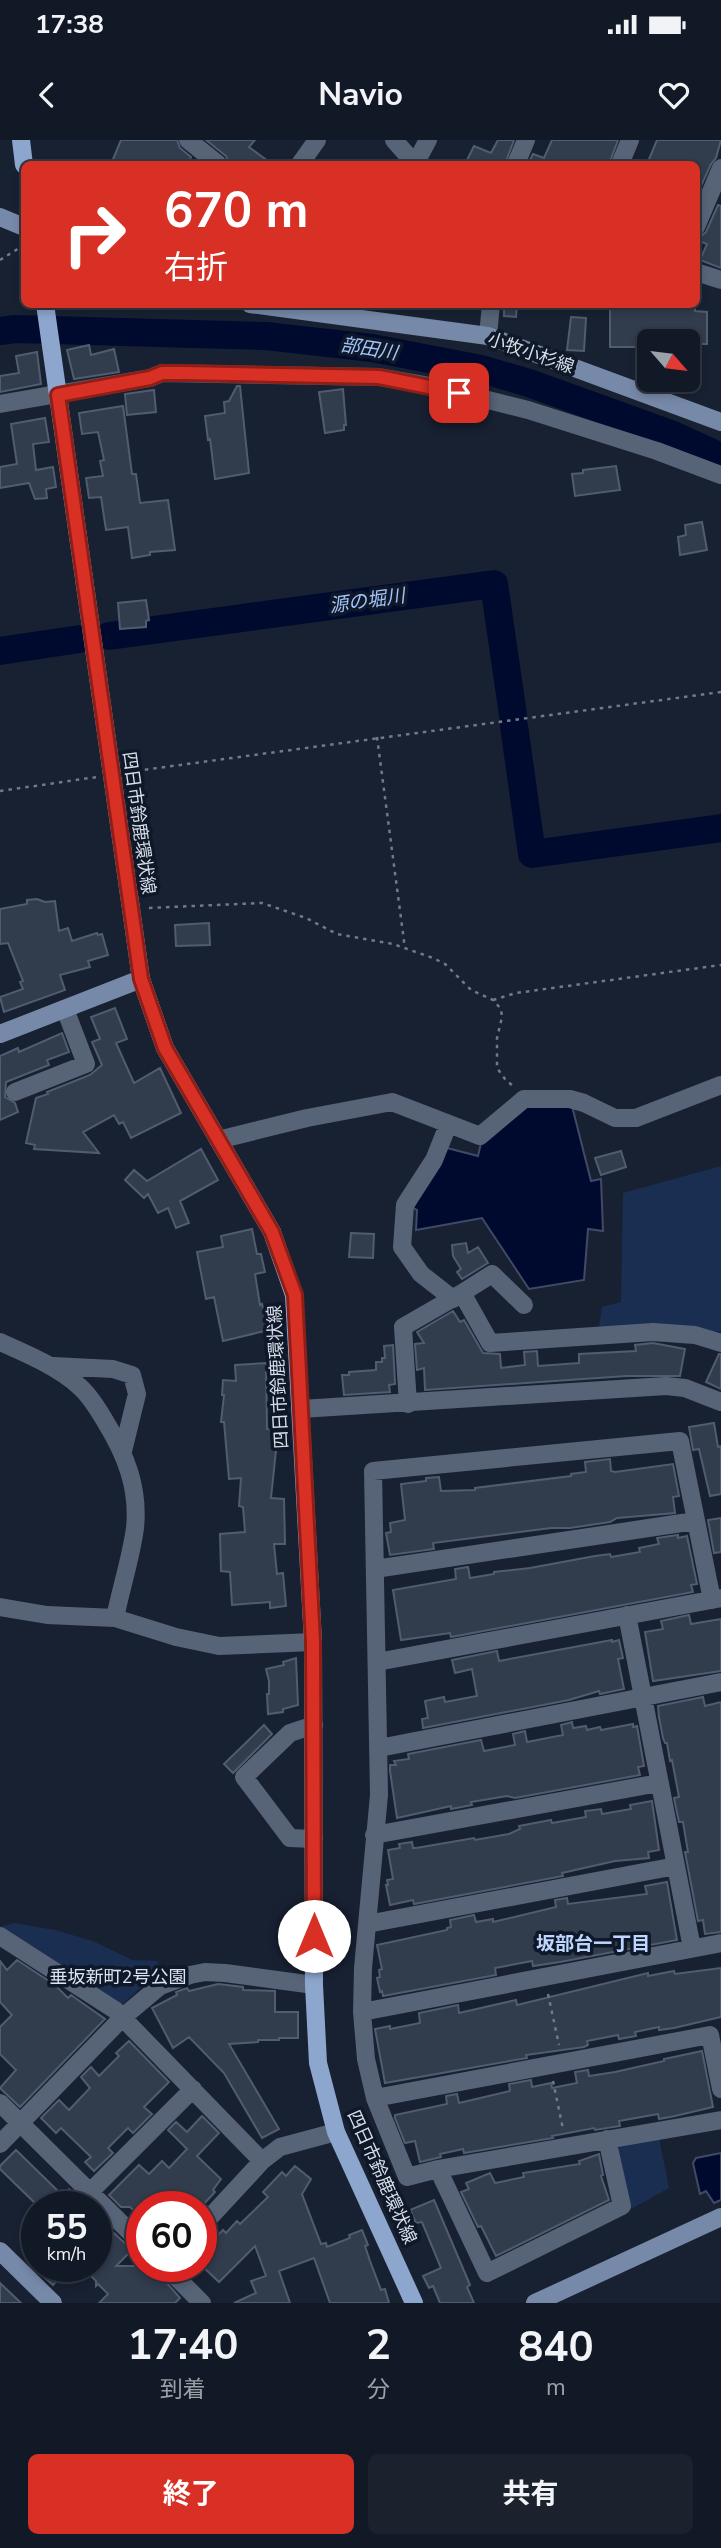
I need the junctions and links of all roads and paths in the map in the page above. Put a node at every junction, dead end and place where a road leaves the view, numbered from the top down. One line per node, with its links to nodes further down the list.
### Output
1 (21, 140): 8 (main road)
2 (317, 140): 10 (street)
3 (394, 140): 11 (street)
4 (428, 140): 12 (street)
5 (526, 140): 13 (street)
6 (630, 140): 14 (street)
7 (190, 141): 9 (street)
8 (24, 161)
9 (214, 161)
10 (302, 161)
11 (412, 161)
12 (417, 161)
13 (517, 161)
14 (621, 161)
15 (721, 167): 17 (street)
16 (0, 217): 18 (main road)
17 (700, 217)
18 (21, 226)
19 (21, 248): 20 (path)
20 (0, 260)
21 (700, 273): 22 (street)
22 (721, 280)
23 (491, 308): 26 (street)
24 (316, 309): 26 (main road, 小牧小杉線)
25 (46, 311): 27 (main road, 四日市鈴鹿環状線)
26 (488, 337): 29 (main road, 小牧小杉線)
27 (58, 395): 28 (street); 30 (street); 33 (main road, 四日市鈴鹿環状線)
28 (0, 404)
29 (721, 422)
30 (721, 475)
31 (721, 692): 32 (path)
32 (377, 737): 33 (path); 36 (path)
33 (111, 775): 34 (path); 35 (main road, 四日市鈴鹿環状線)
34 (0, 791)
35 (131, 909): 36 (path); 38 (main road, 四日市鈴鹿環状線)
36 (403, 947): 39 (path)
37 (721, 965): 39 (path)
38 (141, 979): 40 (main road); 46 (main road, 四日市鈴鹿環状線)
39 (493, 1000): 44 (path)
40 (65, 1009): 41 (main road); 43 (street)
41 (0, 1034)
42 (721, 1085): 44 (street)
43 (15, 1092)
44 (531, 1099): 45 (street)
45 (448, 1125): 46 (street); 47 (street)
46 (218, 1140): 54 (main road, 四日市鈴鹿環状線)
47 (457, 1296): 48 (street); 50 (street); 53 (street)
48 (524, 1305)
49 (0, 1342): 51 (street)
50 (721, 1343)
51 (46, 1365): 55 (street); 55 (street)
52 (721, 1402): 53 (street)
53 (408, 1404): 54 (street)
54 (301, 1409): 62 (main road, 四日市鈴鹿環状線)
55 (123, 1451): 61 (street)
56 (695, 1521): 57 (street); 57 (street); 58 (street)
57 (376, 1569): 63 (street)
58 (716, 1599): 60 (street)
59 (0, 1607): 61 (street)
60 (627, 1615): 63 (street); 65 (street)
61 (115, 1618): 62 (street)
62 (313, 1642): 66 (main road, 四日市鈴鹿環状線)
63 (377, 1662): 67 (street)
64 (721, 1682): 65 (street)
65 (643, 1696): 67 (street); 68 (street)
66 (314, 1725): 70 (main road, 四日市鈴鹿環状線); 70 (street)
67 (379, 1748): 69 (street)
68 (659, 1783): 69 (street); 71 (street)
69 (374, 1835): 72 (street)
70 (314, 1839): 77 (main road, 四日市鈴鹿環状線)
71 (676, 1866): 72 (street); 75 (street)
72 (367, 1924): 78 (street)
73 (0, 1936): 79 (street)
74 (721, 1943): 75 (street)
75 (692, 1948): 76 (street)
76 (544, 1977): 78 (street); 80 (path)
77 (314, 1985): 79 (street); 87 (main road, 四日市鈴鹿環状線)
78 (362, 2012): 83 (street)
79 (123, 2017): 81 (street); 86 (street)
80 (556, 2064): 82 (street); 83 (street); 90 (path)
81 (193, 2089): 91 (street); 94 (street)
82 (721, 2089)
83 (375, 2098): 92 (street)
84 (0, 2103): 86 (street)
85 (721, 2120): 88 (street)
86 (20, 2124): 89 (street); 93 (street)
87 (336, 2133): 91 (street); 103 (main road, 四日市鈴鹿環状線)
88 (607, 2138): 90 (street); 92 (street)
89 (0, 2144)
90 (567, 2146): 92 (street)
91 (262, 2161): 95 (street)
92 (438, 2169)
93 (89, 2191)
94 (91, 2191)
95 (217, 2210)
96 (112, 2214): 98 (street)
97 (721, 2217): 104 (main road)
98 (126, 2228)
99 (0, 2251): 101 (main road)
100 (180, 2282): 102 (street)
101 (53, 2303)
102 (202, 2303)
103 (414, 2303)
104 (535, 2303)

